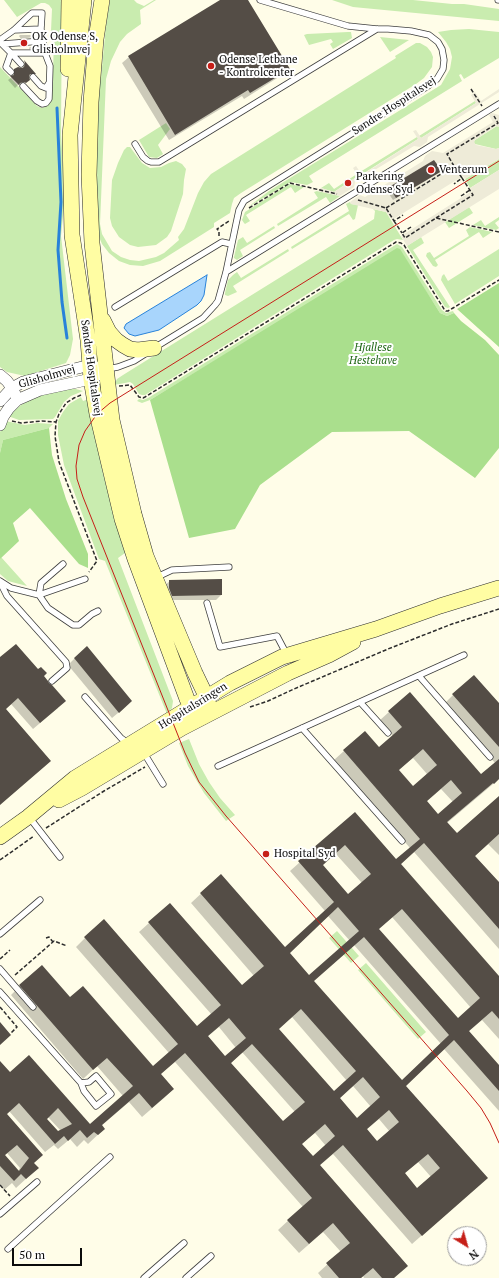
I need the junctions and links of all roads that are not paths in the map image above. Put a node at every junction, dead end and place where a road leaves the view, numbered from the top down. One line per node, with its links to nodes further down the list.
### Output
1 (69, 0): 20 (street)
2 (84, 0): 20 (street, Søndre Hospitalsvej)
3 (96, 0): 9 (street)
4 (103, 0): 9 (street, Søndre Hospitalsvej)
5 (260, 0): 7 (lane, Søndre Hospitalsvej)
6 (42, 29): 8 (lane); 8 (lane); 10 (lane)
7 (377, 29): 21 (lane); 22 (lane, Søndre Hospitalsvej)
8 (14, 30): 11 (lane)
9 (96, 39): 25 (street, Søndre Hospitalsvej)
10 (43, 41): 11 (lane); 13 (lane)
11 (1, 42): 12 (lane)
12 (11, 53): 13 (lane); 14 (lane); 15 (lane)
13 (45, 53): 17 (lane)
14 (21, 64)
15 (11, 72)
16 (33, 77): 17 (lane)
17 (50, 83): 18 (lane)
18 (23, 86)
19 (499, 104): 23 (lane)
20 (70, 134): 29 (street, Søndre Hospitalsvej)
21 (135, 144)
22 (231, 244): 23 (lane, Søndre Hospitalsvej); 24 (lane)
23 (226, 272): 26 (lane, Søndre Hospitalsvej)
24 (115, 307)
25 (99, 314): 26 (street); 27 (street, Søndre Hospitalsvej)
26 (154, 348): 27 (lane, Søndre Hospitalsvej)
27 (106, 370): 29 (street, Glisholmvej); 37 (street, Søndre Hospitalsvej)
28 (0, 375): 30 (street, Glisholmvej)
29 (91, 378): 30 (street, Glisholmvej); 32 (street, Glisholmvej); 37 (street, Søndre Hospitalsvej)
30 (12, 388): 31 (street, Glisholmvej); 32 (street, Glisholmvej)
31 (1, 397): 32 (street, Glisholmvej)
32 (17, 400): 33 (street)
33 (2, 421)
34 (63, 564): 40 (lane)
35 (229, 567): 37 (lane)
36 (85, 579): 40 (lane)
37 (148, 581): 51 (street, Søndre Hospitalsvej)
38 (0, 582): 40 (lane); 48 (lane)
39 (499, 588): 43 (street, Hospitalsringen)
40 (39, 595): 42 (lane)
41 (207, 603): 46 (lane)
42 (98, 611)
43 (376, 629): 44 (street, Hospitalsringen); 51 (street, Hospitalsringen)
44 (325, 644): 46 (street, Hospitalsringen); 51 (street)
45 (464, 655): 47 (lane)
46 (287, 656): 51 (street, Hospitalsringen)
47 (419, 676): 50 (lane); 55 (lane)
48 (52, 681)
49 (85, 696): 54 (lane)
50 (360, 702): 52 (lane); 53 (lane)
51 (200, 708): 54 (street)
52 (302, 728): 56 (lane); 60 (lane)
53 (388, 733)
54 (140, 751): 57 (lane); 58 (street); 58 (street)
55 (490, 757)
56 (218, 766)
57 (164, 784)
58 (28, 817): 59 (street); 61 (lane)
59 (0, 837)
60 (402, 841)
61 (60, 857)
62 (40, 900): 63 (lane)
63 (0, 934)
64 (0, 969): 66 (lane)
65 (0, 992): 67 (lane)
66 (33, 1007)
67 (81, 1083): 67 (lane)
68 (110, 1157): 72 (lane)
69 (37, 1182): 70 (lane)
70 (0, 1214)
71 (184, 1243): 74 (lane)
72 (8, 1249)
73 (211, 1256): 75 (lane)
74 (144, 1278)
75 (186, 1278)

